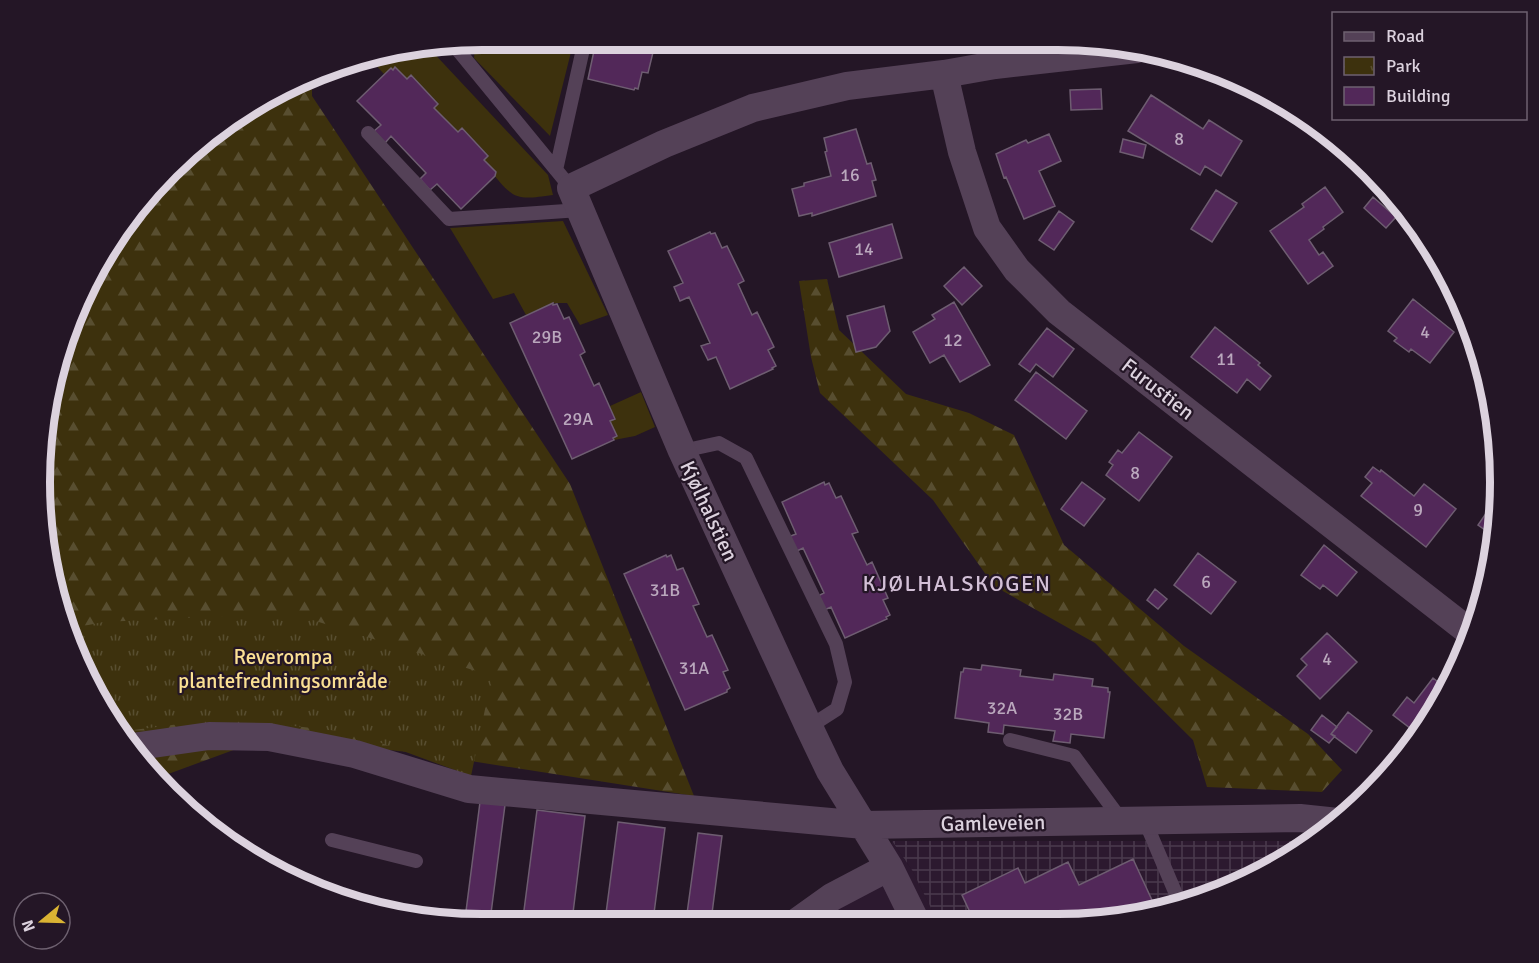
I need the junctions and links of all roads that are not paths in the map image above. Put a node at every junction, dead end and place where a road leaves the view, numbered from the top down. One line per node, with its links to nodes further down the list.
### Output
1 (458, 50): 8 (lane, Kjølhalstien)
2 (584, 50): 8 (lane)
3 (983, 50): 5 (lane)
4 (1107, 52): 5 (street)
5 (994, 65): 6 (street)
6 (944, 74): 8 (street); 10 (street, Furustien)
7 (368, 133): 8 (lane)
8 (569, 189): 9 (street, Kjølhalstien)
9 (682, 451): 11 (street, Kjølhalstien); 11 (lane)
10 (1464, 628)
11 (809, 727): 16 (street, Kjølhalstien)
12 (1010, 740): 14 (lane)
13 (140, 746): 16 (street, Gamleveien)
14 (1133, 821): 15 (street, Gamleveien); 16 (street, Gamleveien); 20 (lane)
15 (1324, 821)
16 (864, 825): 19 (street, Kjølhalstien)
17 (332, 840): 18 (lane)
18 (416, 861)
19 (889, 867): 21 (street); 22 (street, Kjølhalstien)
20 (1176, 897)
21 (808, 914)
22 (912, 914)

